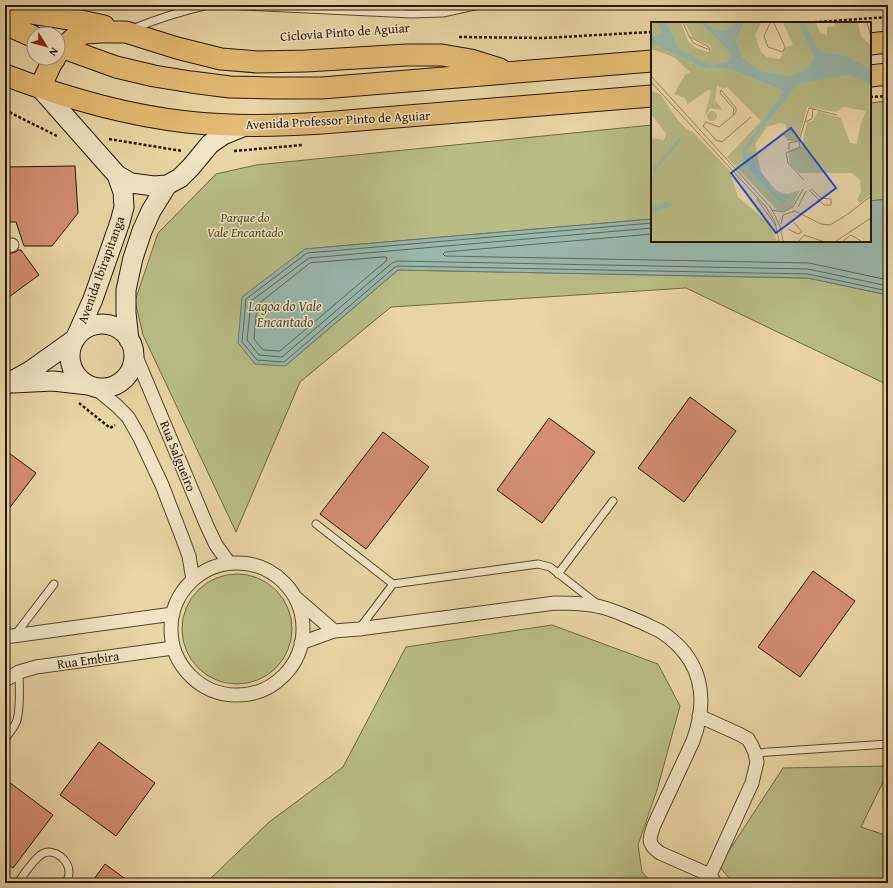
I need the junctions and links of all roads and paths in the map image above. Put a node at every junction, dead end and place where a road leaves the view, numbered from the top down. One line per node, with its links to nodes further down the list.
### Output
1 (208, 5): 8 (lane)
2 (225, 5): 3 (lane)
3 (479, 5)
4 (5, 9): 8 (main road)
5 (888, 18): 6 (path)
6 (821, 22)
7 (5, 24): 10 (main road)
8 (126, 32): 13 (main road); 18 (main road)
9 (651, 32): 11 (path)
10 (26, 33)
11 (452, 37)
12 (888, 42): 14 (main road)
13 (66, 44)
14 (871, 44)
15 (66, 53): 18 (main road)
16 (651, 62): 18 (main road)
17 (49, 66): 22 (main road)
18 (512, 72)
19 (888, 74): 21 (main road)
20 (5, 75): 22 (main road, Avenida Professor Pinto de Aguiar)
21 (871, 76)
22 (40, 88): 27 (main road, Avenida Professor Pinto de Aguiar); 31 (main road, Avenida Ibirapitanga)
23 (651, 96): 27 (main road, Avenida Professor Pinto de Aguiar)
24 (888, 96): 25 (path)
25 (871, 97)
26 (5, 110): 28 (path)
27 (245, 126): 30 (main road, Avenida Ibirapitanga)
28 (58, 137)
29 (105, 138): 30 (path)
30 (202, 154): 32 (main road, Avenida Ibirapitanga)
31 (117, 174): 32 (main road); 33 (main road, Avenida Ibirapitanga)
32 (167, 185): 34 (main road, Avenida Ibirapitanga)
33 (75, 338): 34 (main road); 35 (main road, Avenida Ibirapitanga); 36 (main road)
34 (131, 344): 36 (main road); 39 (street, Rua Salgueiro)
35 (7, 384): 36 (main road, Avenida Ibirapitanga)
36 (91, 386): 41 (street, Rua Salgueiro)
37 (613, 501): 40 (lane)
38 (316, 524): 43 (lane)
39 (229, 563): 41 (street); 44 (street)
40 (558, 574): 43 (lane); 45 (lane)
41 (193, 580): 46 (street)
42 (54, 584): 49 (lane)
43 (393, 584): 47 (lane)
44 (295, 598): 48 (street); 50 (street)
45 (601, 607): 47 (street); 54 (street)
46 (173, 614): 49 (street); 51 (street)
47 (359, 629): 48 (street)
48 (334, 631): 50 (street)
49 (8, 635)
50 (300, 643): 51 (street)
51 (173, 648): 52 (street, Rua Embira)
52 (19, 672): 53 (street, Rua Embira); 55 (lane)
53 (5, 680)
54 (699, 716): 57 (street); 58 (street)
55 (5, 739)
56 (888, 744): 57 (lane)
57 (755, 753): 58 (street)
58 (712, 879)
59 (18, 883): 60 (lane)
60 (66, 883)

